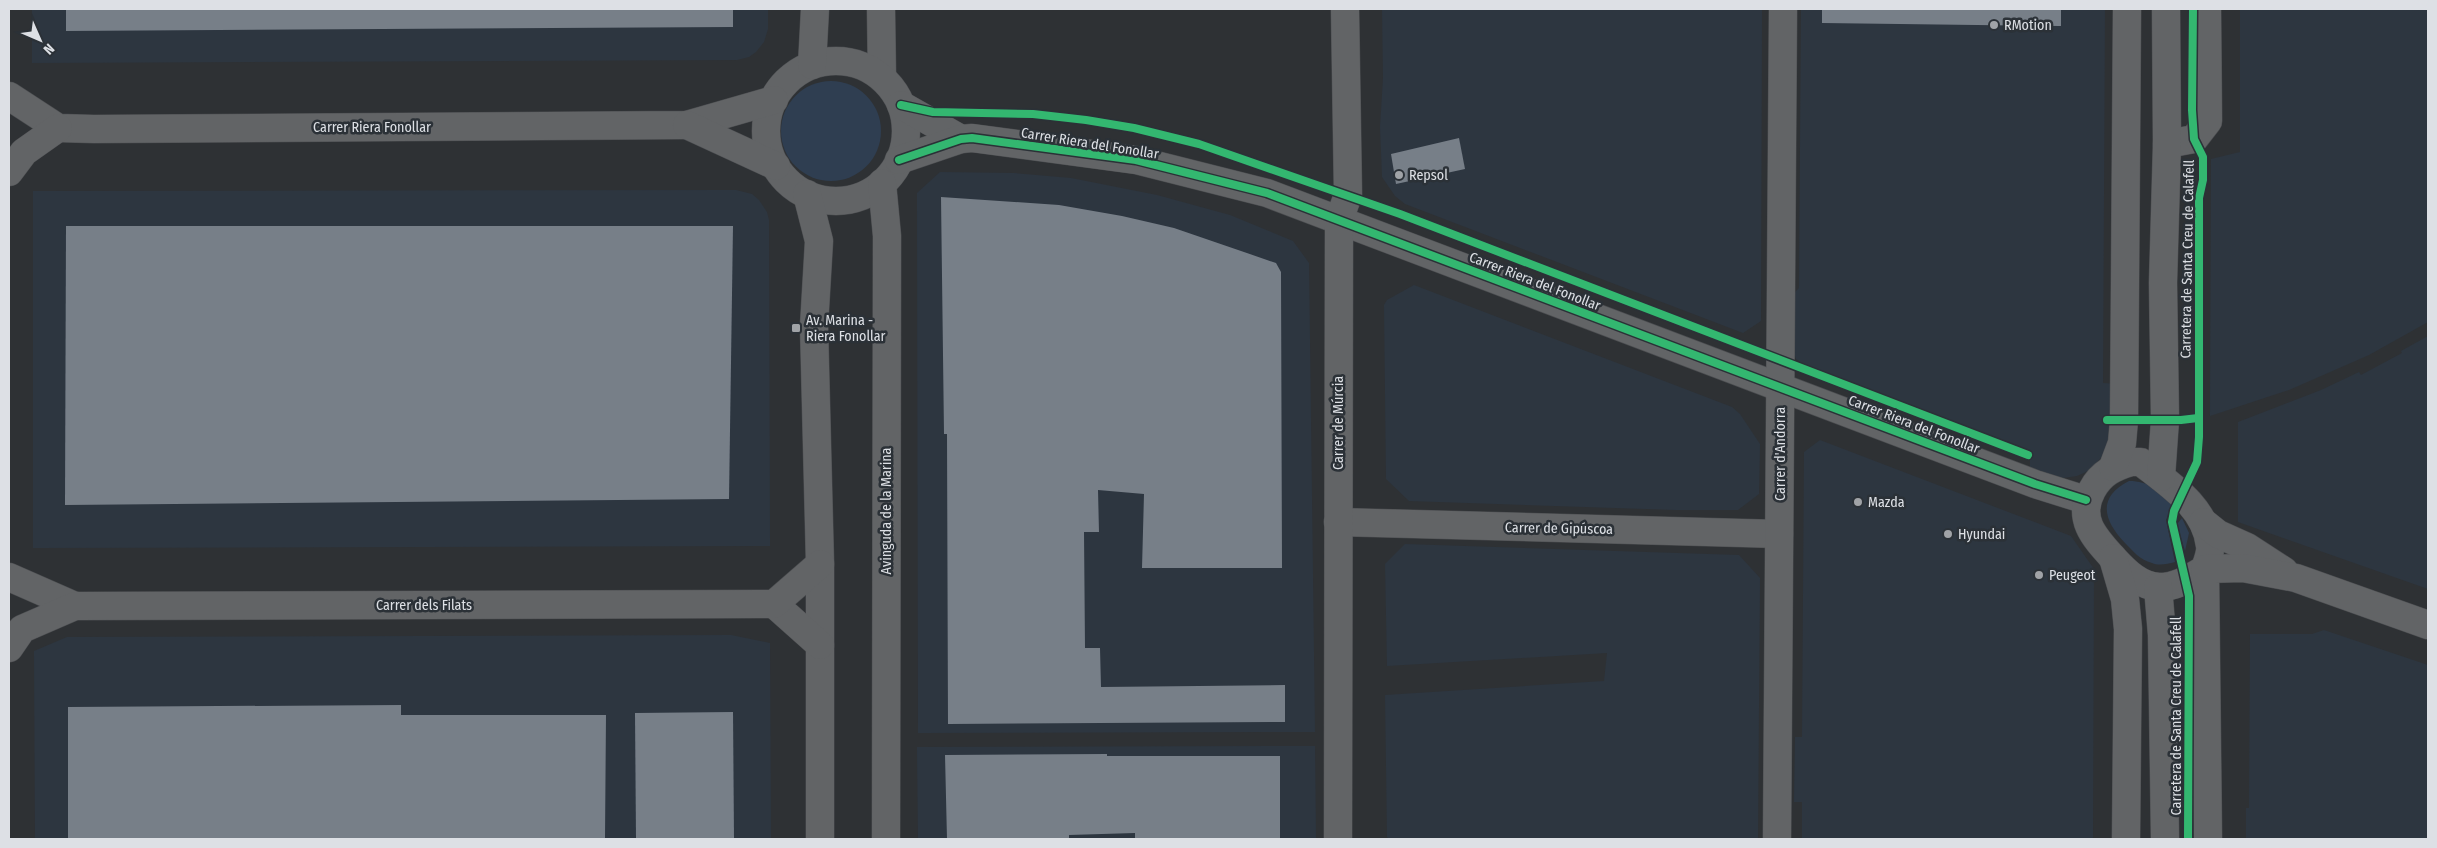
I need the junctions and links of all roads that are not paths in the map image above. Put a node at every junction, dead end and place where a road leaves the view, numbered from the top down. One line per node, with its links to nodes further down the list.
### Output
1 (816, 9): 8 (street)
2 (881, 9): 9 (street)
3 (1345, 9): 22 (street, Carrer de Múrcia)
4 (1783, 9): 23 (street, Carrer d'Andorra)
5 (2127, 9): 24 (street)
6 (2166, 9): 16 (street, Carretera de Santa Creu de Calafell)
7 (2207, 9): 16 (street)
8 (812, 65): 9 (street); 11 (street)
9 (882, 78): 12 (street)
10 (9, 96): 14 (street)
11 (774, 100): 13 (street, Carrer Riera Fonollar); 18 (street)
12 (901, 105): 15 (street); 17 (street)
13 (687, 125): 14 (street, Carrer Riera Fonollar); 18 (street, Carrer Riera Fonollar)
14 (58, 128): 19 (street)
15 (961, 139): 17 (street); 22 (street, Carrer Riera del Fonollar)
16 (2167, 144): 25 (street, Carretera de Santa Creu de Calafell)
17 (899, 160): 20 (street)
18 (776, 166): 21 (street)
19 (9, 172)
20 (882, 183): 21 (street); 42 (street, Avinguda de la Marina)
21 (807, 194): 31 (street)
22 (1338, 220): 23 (street, Carrer Riera del Fonollar); 27 (street, Carrer de Múrcia)
23 (1780, 386): 26 (street, Carrer Riera del Fonollar); 29 (street, Carrer d'Andorra)
24 (2113, 467): 25 (street); 26 (street)
25 (2161, 477): 28 (street)
26 (2086, 500): 30 (street)
27 (1338, 522): 29 (street, Carrer de Gipúscoa); 43 (street, Carrer de Múrcia)
28 (2203, 522): 32 (street); 34 (street)
29 (1779, 534): 44 (street, Carrer d'Andorra)
30 (2113, 558): 35 (street); 45 (street)
31 (820, 564): 36 (street); 39 (street)
32 (2205, 568): 34 (street); 35 (street); 47 (street)
33 (9, 577): 37 (street, Carrer dels Filats)
34 (2296, 578): 38 (street)
35 (2158, 587): 46 (street, Carretera de Santa Creu de Calafell)
36 (774, 604): 37 (street, Carrer dels Filats); 39 (street)
37 (75, 606): 40 (street, Carrer dels Filats)
38 (2428, 625)
39 (820, 646): 41 (street)
40 (9, 648)
41 (820, 839)
42 (886, 839)
43 (1338, 839)
44 (1777, 839)
45 (2126, 839)
46 (2165, 839)
47 (2208, 839)

